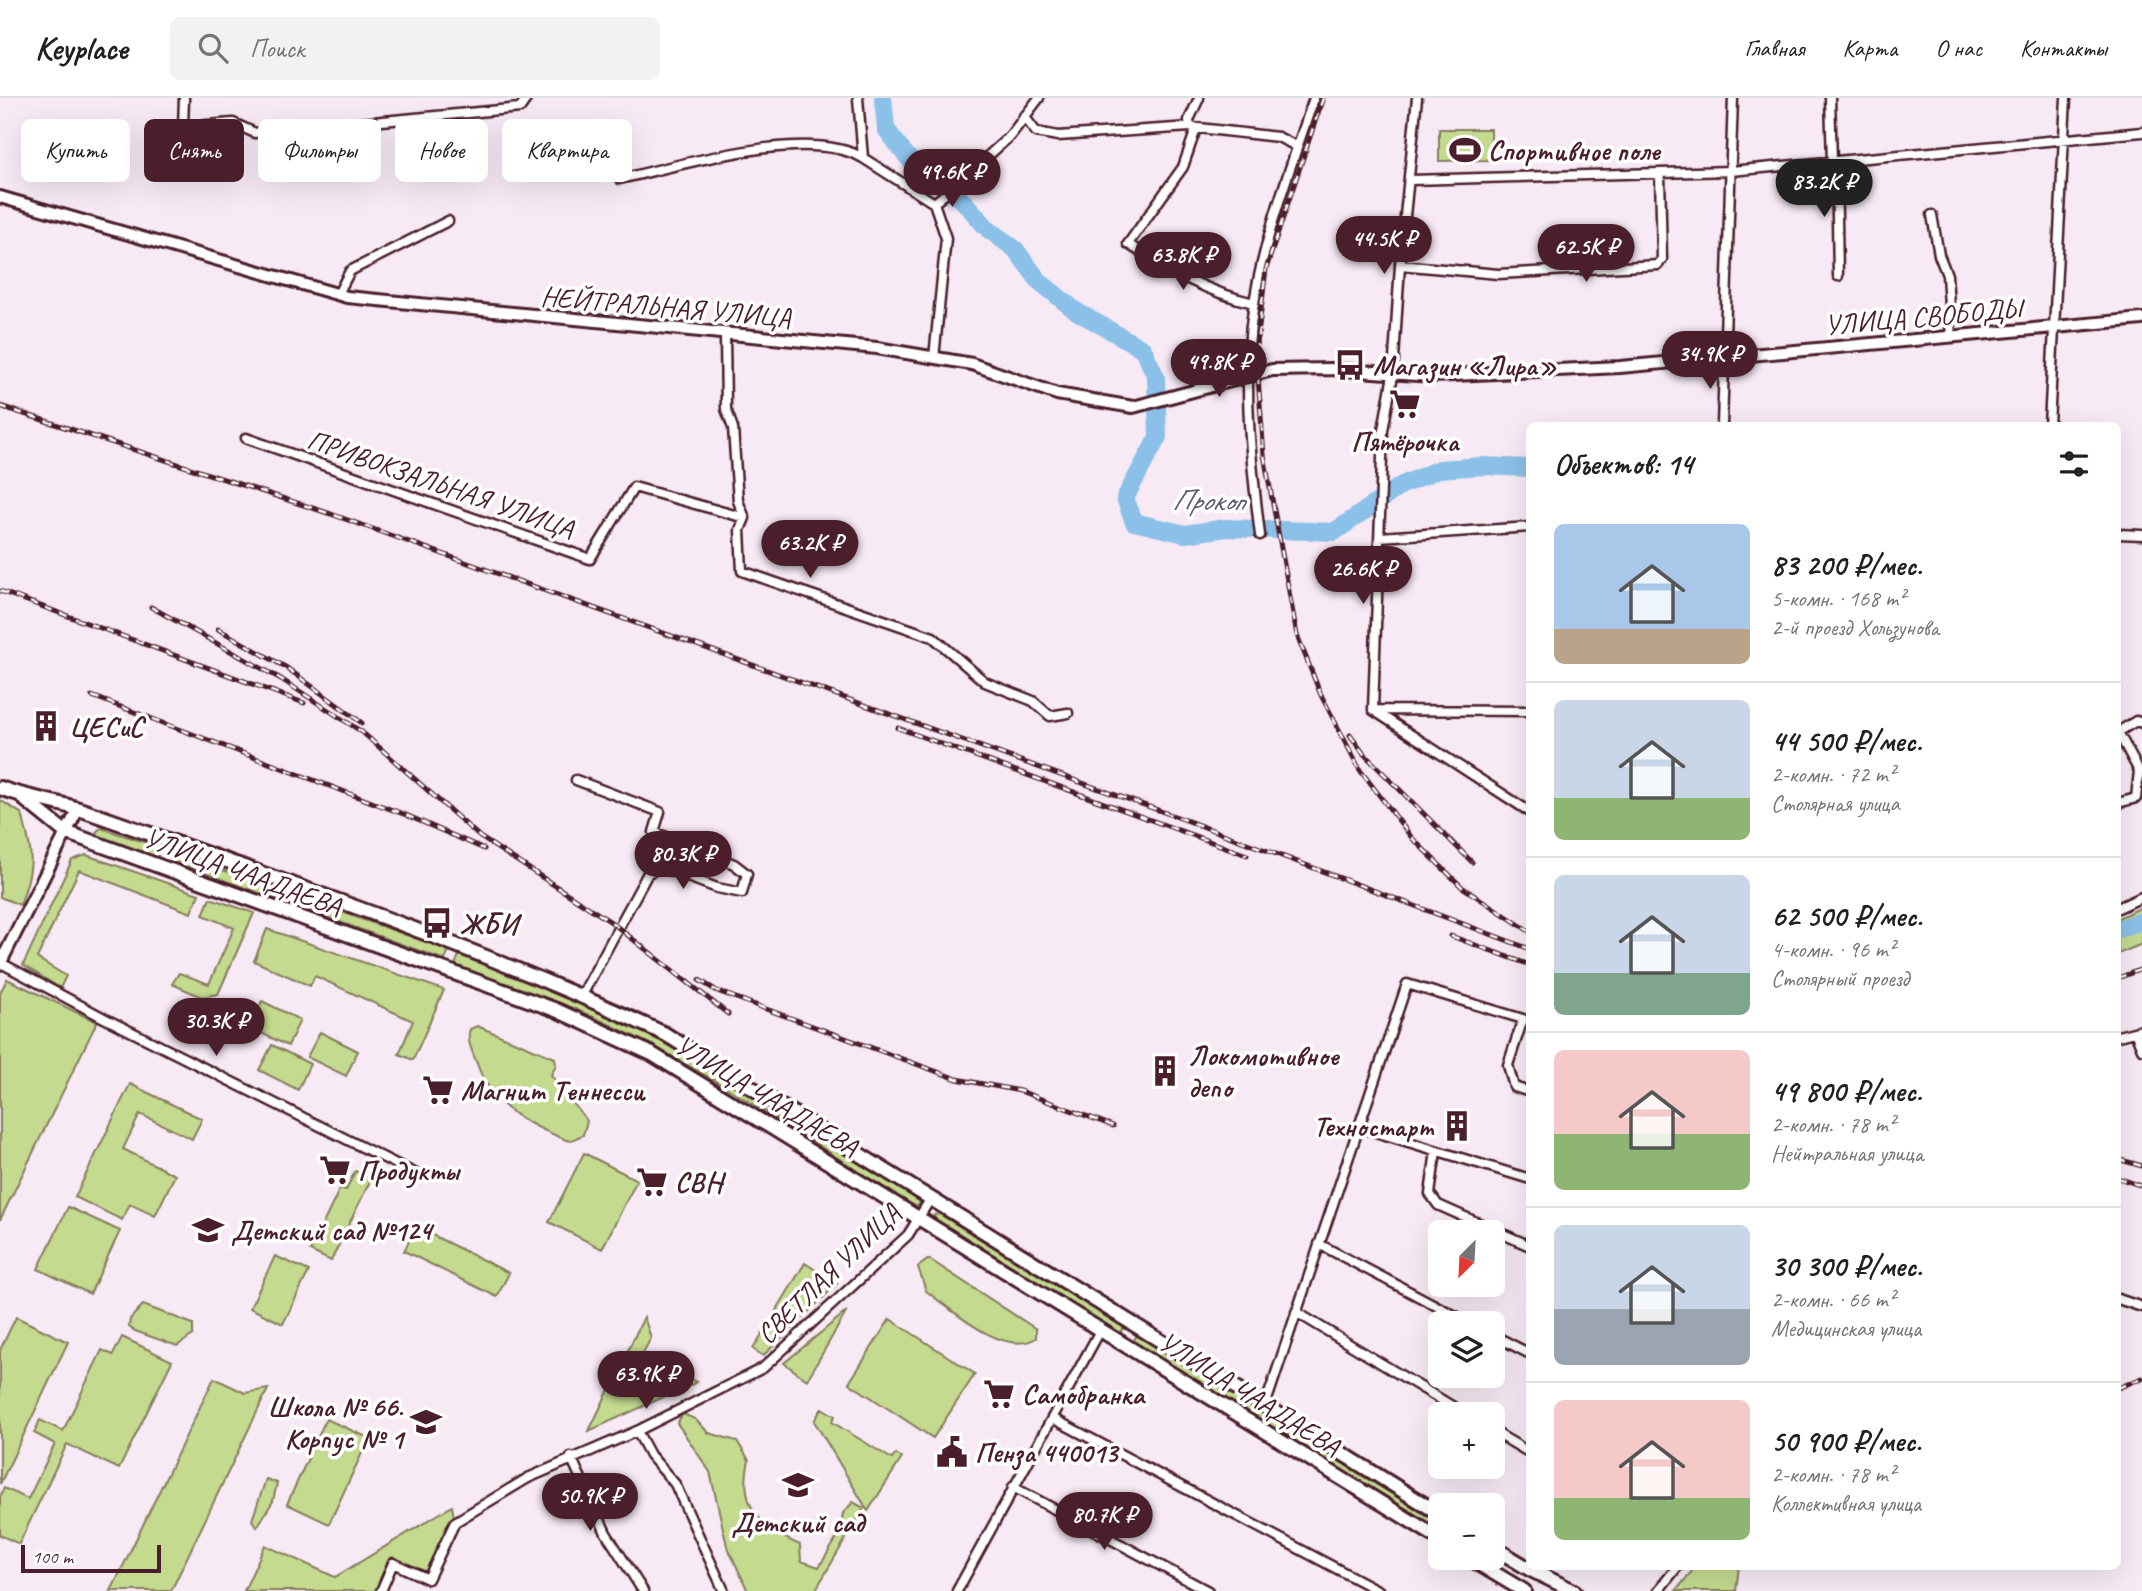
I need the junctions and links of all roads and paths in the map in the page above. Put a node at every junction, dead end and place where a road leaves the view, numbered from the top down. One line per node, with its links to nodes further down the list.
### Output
1 (184, 98): 12 (street)
2 (527, 98): 13 (street)
3 (858, 98): 18 (street)
4 (1039, 98): 11 (street)
5 (1199, 98): 14 (street)
6 (1314, 98): 17 (street)
7 (1417, 98): 23 (street)
8 (1733, 98): 20 (street)
9 (1830, 98): 19 (street)
10 (2066, 98): 16 (street)
11 (1024, 116): 14 (street); 24 (street)
12 (183, 119)
13 (244, 128)
14 (1193, 128): 17 (street); 33 (street)
15 (2142, 132): 16 (street)
16 (2063, 142): 19 (street); 35 (street)
17 (1298, 147): 33 (street)
18 (863, 158): 22 (street); 27 (street)
19 (1834, 161): 20 (street); 31 (street)
20 (1731, 171): 21 (street); 39 (street)
21 (1660, 174): 23 (street); 30 (street)
22 (632, 176)
23 (1411, 180): 30 (street)
24 (955, 186)
25 (944, 195): 27 (street)
26 (0, 197): 32 (main road, НЕЙТРАЛЬНАЯ УЛИЦА)
27 (934, 203): 38 (street)
28 (1933, 215): 37 (street)
29 (448, 221): 32 (street)
30 (1399, 265): 42 (street)
31 (1838, 276)
32 (338, 294): 36 (main road, НЕЙТРАЛЬНАЯ УЛИЦА)
33 (1254, 303): 41 (street)
34 (2142, 319): 35 (main road, УЛИЦА СВОБОДЫ)
35 (2056, 327): 37 (main road, УЛИЦА СВОБОДЫ); 44 (street)
36 (725, 335): 38 (main road, НЕЙТРАЛЬНАЯ УЛИЦА); 46 (street)
37 (1951, 337): 39 (main road, УЛИЦА СВОБОДЫ)
38 (934, 358): 41 (main road, НЕЙТРАЛЬНАЯ УЛИЦА)
39 (1726, 358): 42 (main road, УЛИЦА СВОБОДЫ); 43 (street)
40 (1330, 369): 41 (main road, НЕЙТРАЛЬНАЯ УЛИЦА); 42 (main road, УЛИЦА СВОБОДЫ)
41 (1248, 374): 49 (street)
42 (1393, 375): 51 (street)
43 (1722, 422)
44 (2049, 422)
45 (246, 438): 46 (street, ПРИВОКЗАЛЬНАЯ УЛИЦА)
46 (745, 518): 54 (street)
47 (1526, 527): 51 (street)
48 (2121, 534): 50 (street)
49 (1260, 535)
50 (2142, 535)
51 (1380, 537): 52 (street)
52 (1373, 710): 53 (street); 63 (street)
53 (1526, 711)
54 (1068, 713)
55 (2142, 723): 56 (street)
56 (2121, 730)
57 (2121, 738): 61 (street)
58 (576, 780): 68 (street)
59 (0, 788): 60 (main road, УЛИЦА ЧААДАЕВА)
60 (20, 796): 62 (main road, УЛИЦА ЧААДАЕВА); 64 (main road, УЛИЦА ЧААДАЕВА)
61 (2121, 802)
62 (78, 809): 64 (main road); 68 (main road, УЛИЦА ЧААДАЕВА)
63 (1526, 809)
64 (65, 832): 67 (main road); 78 (main road, УЛИЦА ЧААДАЕВА)
65 (2142, 897): 66 (street)
66 (2121, 907)
67 (0, 963): 75 (street)
68 (582, 995): 77 (main road, УЛИЦА ЧААДАЕВА)
69 (2138, 1031): 70 (street); 71 (street)
70 (2121, 1035)
71 (2142, 1049)
72 (1526, 1091): 73 (street)
73 (1359, 1127): 74 (street); 79 (street)
74 (1436, 1151): 76 (street); 80 (street)
75 (421, 1176)
76 (1526, 1179)
77 (931, 1198): 78 (street, СВЕТЛАЯ УЛИЦА); 89 (main road, УЛИЦА ЧААДАЕВА)
78 (919, 1217): 85 (main road, УЛИЦА ЧААДАЕВА); 91 (street, СВЕТЛАЯ УЛИЦА)
79 (1319, 1244): 83 (street); 84 (street)
80 (1526, 1244)
81 (2121, 1300): 82 (street)
82 (2142, 1307)
83 (1446, 1311)
84 (1296, 1312): 88 (street); 89 (street)
85 (1101, 1329): 90 (street); 97 (main road, УЛИЦА ЧААДАЕВА)
86 (1505, 1341): 87 (street)
87 (1526, 1352)
88 (1445, 1402)
89 (1265, 1406): 96 (main road, УЛИЦА ЧААДАЕВА)
90 (1052, 1418): 95 (street); 108 (street)
91 (637, 1432): 94 (street, СВЕТЛАЯ УЛИЦА); 106 (street)
92 (1505, 1438): 93 (street)
93 (1526, 1451)
94 (571, 1457): 104 (street, СВЕТЛАЯ УЛИЦА); 105 (street)
95 (1013, 1487): 103 (street); 107 (street)
96 (1428, 1507)
97 (1428, 1532)
98 (1505, 1554): 99 (main road)
99 (1526, 1567)
100 (1489, 1570): 109 (main road)
101 (1531, 1570): 110 (main road)
102 (1675, 1570): 111 (street)
103 (959, 1590)
104 (381, 1591)
105 (643, 1591)
106 (724, 1591)
107 (1208, 1591)
108 (1379, 1591)
109 (1524, 1591)
110 (1574, 1591)
111 (1658, 1591)

